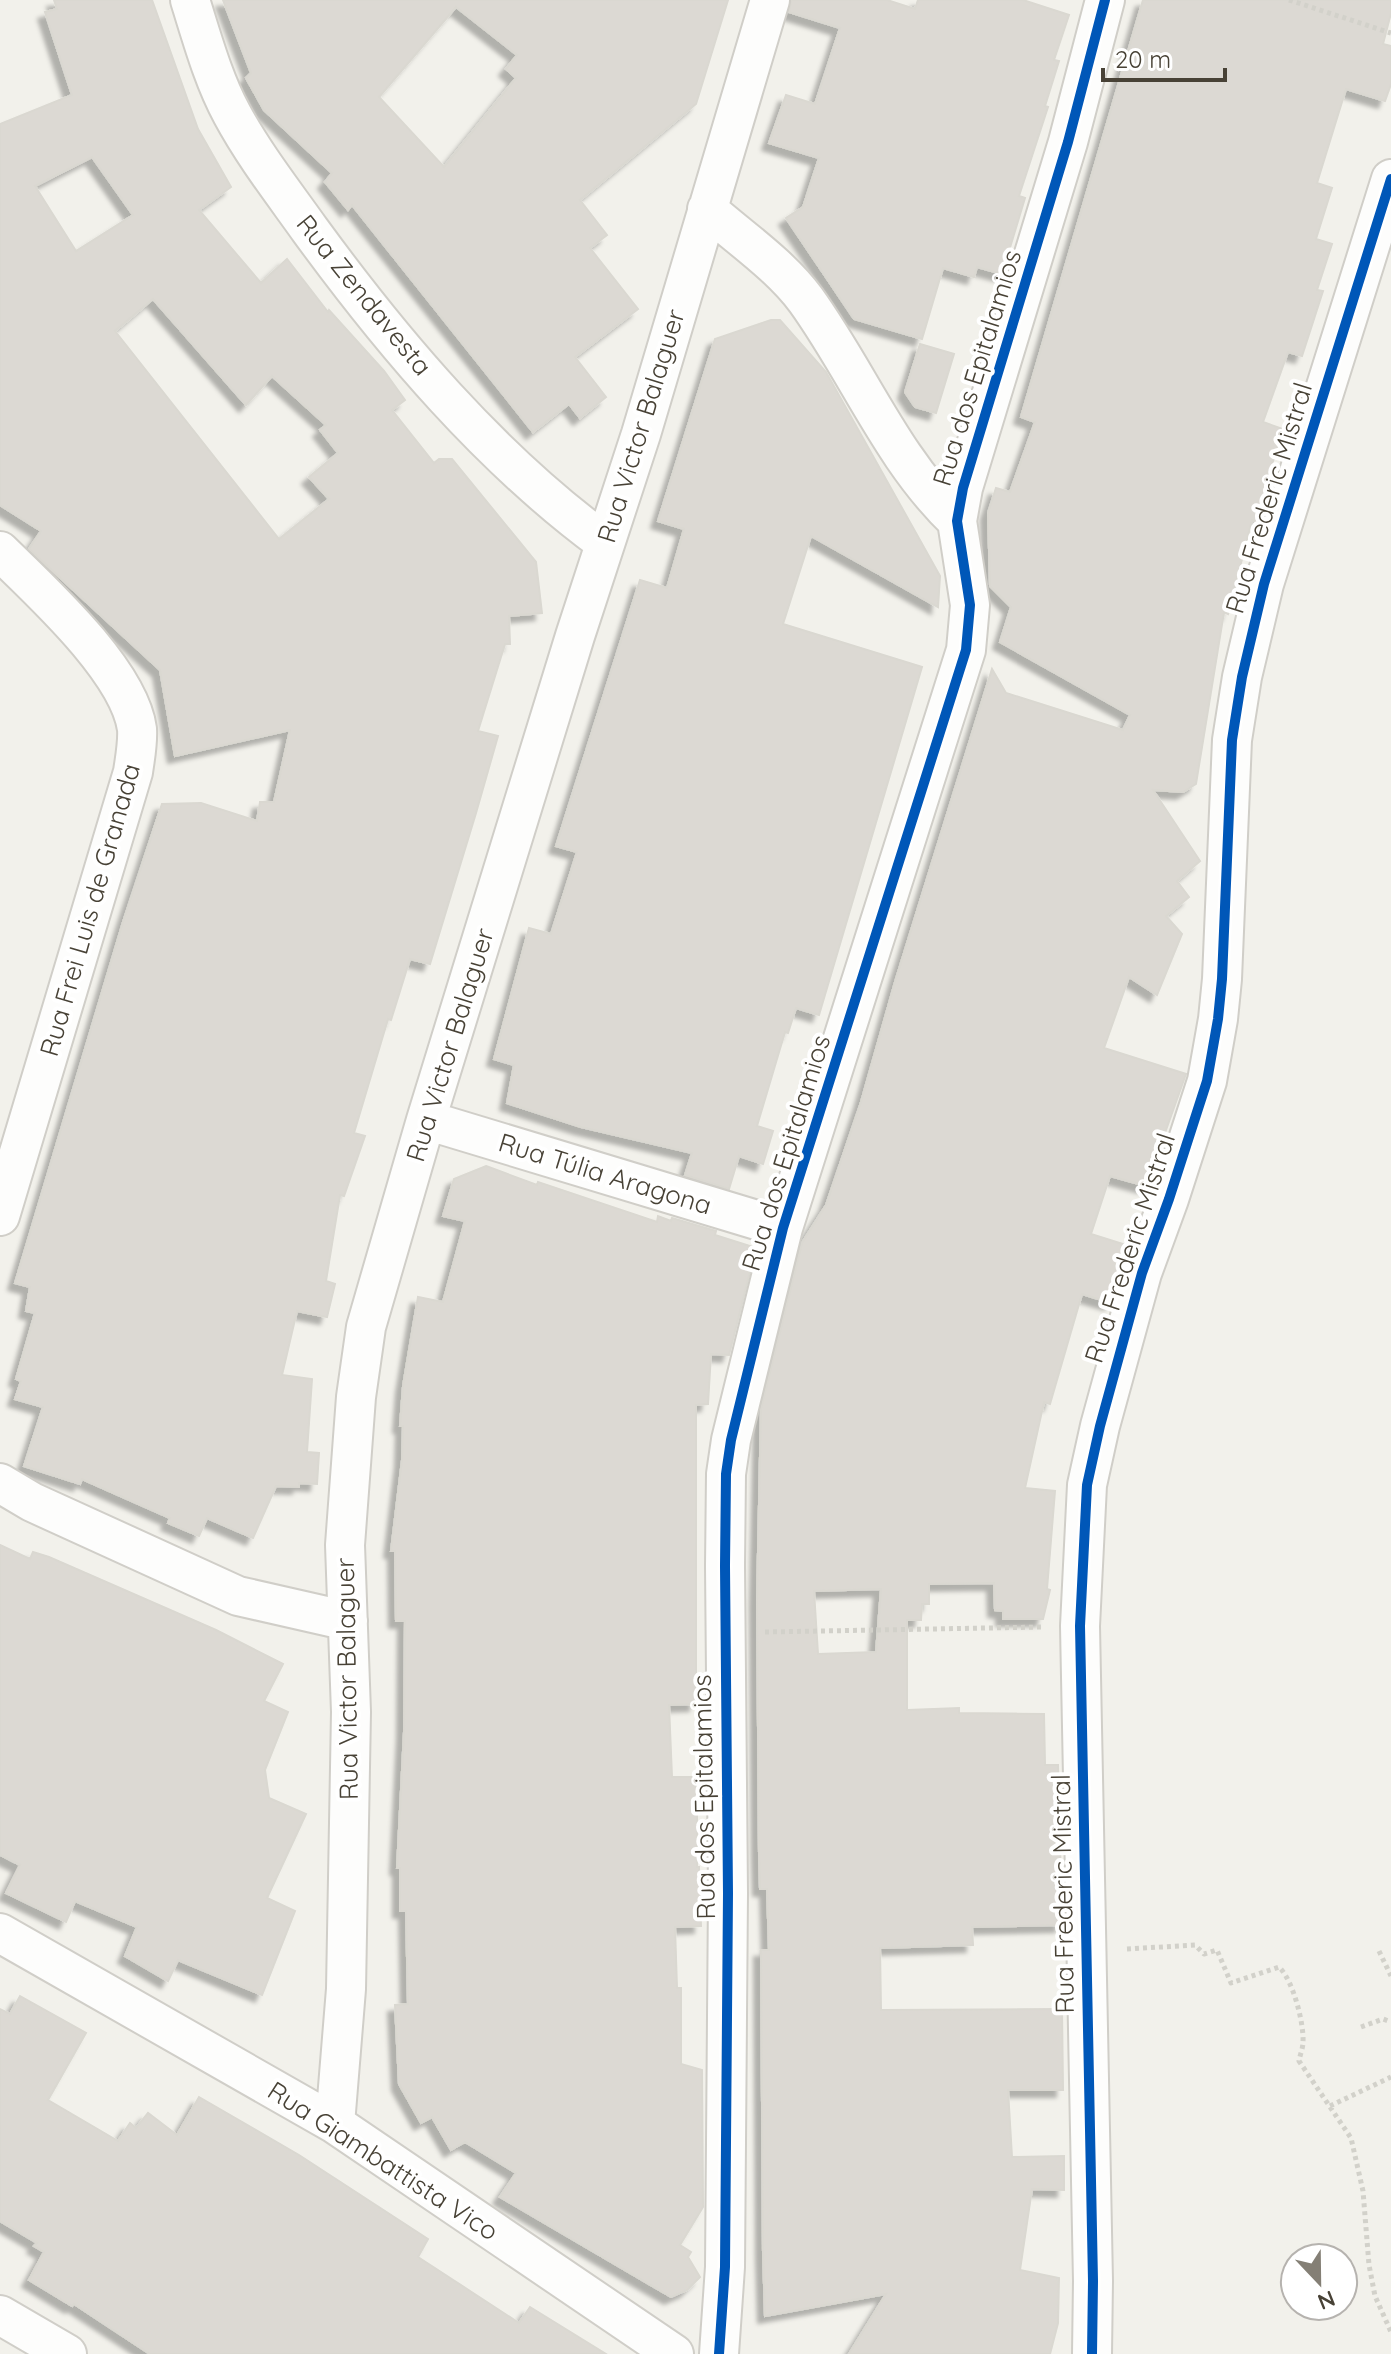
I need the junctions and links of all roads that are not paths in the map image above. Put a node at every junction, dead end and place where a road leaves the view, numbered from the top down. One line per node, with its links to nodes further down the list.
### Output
1 (190, 0): 7 (street, Rua Zendavesta)
2 (770, 0): 5 (street, Rua Victor Balaguer)
3 (1105, 0): 6 (street, Rua dos Epitalamios)
4 (1391, 179): 20 (street, Rua Frederic Mistral)
5 (707, 209): 6 (street); 7 (street, Rua Victor Balaguer)
6 (957, 521): 11 (street, Rua dos Epitalamios)
7 (604, 542): 9 (street, Rua Victor Balaguer)
8 (0, 551): 10 (street, Rua Frei Luis de Granada)
9 (426, 1120): 11 (street, Rua Túlia Aragona); 13 (street, Rua Victor Balaguer)
10 (0, 1216)
11 (783, 1228): 19 (street, Rua dos Epitalamios)
12 (0, 1483): 13 (street)
13 (348, 1621): 15 (street, Rua Victor Balaguer)
14 (0, 1933): 15 (street, Rua Giambattista Vico)
15 (335, 2124): 18 (street, Rua Giambattista Vico)
16 (0, 2315): 17 (street)
17 (67, 2354)
18 (674, 2354)
19 (719, 2354)
20 (1092, 2354)

